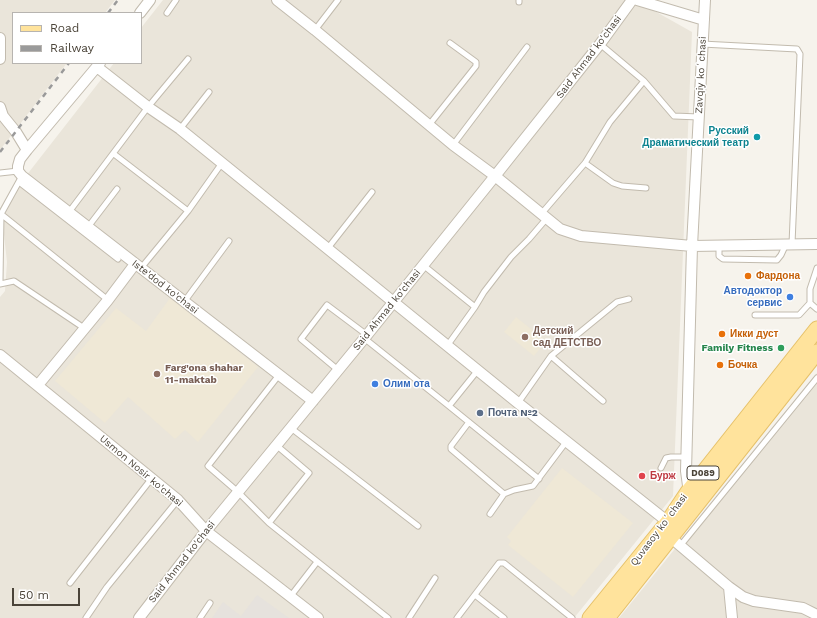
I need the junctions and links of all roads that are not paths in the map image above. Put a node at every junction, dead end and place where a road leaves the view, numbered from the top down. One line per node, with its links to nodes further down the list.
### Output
1 (150, 0): 8 (street)
2 (176, 0): 9 (lane)
3 (277, 0): 11 (street)
4 (338, 0): 11 (lane)
5 (632, 0): 14 (street, Said Ahmad ko'chasi)
6 (637, 0): 10 (street)
7 (705, 0): 10 (street, Zavqiy koʻchasi)
8 (141, 12)
9 (166, 13)
10 (704, 20): 15 (street, Zavqiy koʻchasi)
11 (315, 30): 25 (street)
12 (0, 38): 17 (street)
13 (450, 43): 25 (lane)
14 (600, 44): 20 (lane); 34 (street, Said Ahmad ko'chasi)
15 (702, 44): 24 (street, Zavqiy koʻchasi); 44 (lane)
16 (527, 46): 27 (lane)
17 (0, 59)
18 (188, 59): 22 (lane)
19 (99, 65): 22 (street); 28 (street)
20 (644, 81): 24 (lane); 31 (lane)
21 (209, 92): 26 (lane)
22 (148, 107): 26 (street); 29 (lane)
23 (0, 110): 28 (street)
24 (699, 117): 46 (street, Zavqiy koʻchasi)
25 (429, 126): 27 (street)
26 (180, 129): 30 (street)
27 (453, 145): 34 (street)
28 (27, 150): 33 (street)
29 (114, 154): 38 (lane); 39 (lane)
30 (222, 163): 38 (lane); 48 (street)
31 (585, 163): 35 (lane); 41 (lane)
32 (0, 172): 33 (lane)
33 (20, 176): 39 (street, Iste'dod ko'chasi); 40 (lane); 49 (lane)
34 (495, 176): 41 (street); 50 (street, Said Ahmad ko'chasi)
35 (646, 188)
36 (117, 189): 42 (lane)
37 (372, 192): 48 (lane)
38 (188, 211): 51 (lane)
39 (69, 212): 42 (street, Iste'dod ko'chasi)
40 (2, 214): 53 (lane); 56 (lane)
41 (544, 216): 46 (street); 60 (lane)
42 (88, 227): 51 (street, Iste'dod ko'chasi)
43 (229, 241): 57 (lane)
44 (789, 244): 45 (street); 47 (street); 47 (lane)
45 (817, 244)
46 (692, 246): 47 (street); 83 (street, Zavqiy koʻchasi)
47 (720, 246)
48 (328, 248): 58 (street)
49 (118, 259)
50 (423, 265): 58 (street, Said Ahmad ko'chasi); 60 (lane)
51 (138, 266): 56 (street); 57 (street, Iste'dod ko'chasi)
52 (817, 268): 59 (lane)
53 (0, 281)
54 (0, 284): 63 (lane)
55 (629, 299): 69 (lane)
56 (108, 300): 63 (street)
57 (184, 302): 72 (street, Iste'dod ko'chasi)
58 (394, 302): 65 (street, Said Ahmad ko'chasi); 66 (street)
59 (810, 303): 61 (lane); 62 (lane)
60 (475, 307): 66 (lane)
61 (817, 309)
62 (755, 315)
63 (84, 328): 74 (street)
64 (817, 329): 89 (main road, Quvasoy koʻchasi / D089)
65 (366, 336): 70 (street, Said Ahmad ko'chasi); 70 (lane); 78 (lane)
66 (447, 346): 71 (street)
67 (817, 352): 89 (main road, Quvasoy koʻchasi / D089)
68 (0, 355): 74 (street, Usmon Nosir ko'chasi)
69 (551, 356): 76 (lane); 77 (lane)
70 (338, 370): 75 (street, Said Ahmad ko'chasi)
71 (478, 370): 77 (street); 78 (lane)
72 (279, 375): 75 (street, Iste'dod ko'chasi); 87 (lane)
73 (817, 378): 96 (lane)
74 (38, 385): 85 (street, Usmon Nosir ko'chasi)
75 (313, 401): 80 (street, Said Ahmad ko'chasi)
76 (603, 401)
77 (518, 403): 81 (street)
78 (449, 406): 79 (lane)
79 (469, 422): 86 (lane); 88 (lane)
80 (291, 428): 82 (street, Said Ahmad ko'chasi); 94 (lane)
81 (566, 442): 86 (lane); 92 (street)
82 (276, 445): 87 (street, Said Ahmad ko'chasi); 93 (lane)
83 (686, 457): 84 (lane); 89 (street, Zavqiy koʻchasi)
84 (661, 468)
85 (152, 478): 90 (street, Usmon Nosir ko'chasi); 99 (lane)
86 (539, 479): 88 (lane)
87 (238, 492): 93 (lane); 95 (street, Said Ahmad ko'chasi)
88 (504, 494): 91 (lane)
89 (693, 497): 92 (main road, Quvasoy koʻchasi / D089); 96 (main road, Quvasoy koʻchasi / D089)
90 (178, 500): 95 (street, Usmon Nosir ko'chasi); 105 (lane)
91 (490, 514)
92 (668, 522): 96 (street); 114 (main road, Quvasoy koʻchasi / D089)
93 (269, 523): 97 (lane)
94 (418, 526)
95 (206, 531): 102 (street, Usmon Nosir ko'chasi); 106 (street, Said Ahmad ko'chasi)
96 (675, 542): 100 (street); 115 (main road, Quvasoy koʻchasi / D089)
97 (317, 562): 102 (lane); 109 (lane)
98 (435, 578): 110 (lane)
99 (70, 583)
100 (730, 588): 104 (street); 116 (street)
101 (475, 595): 111 (lane); 112 (lane); 113 (lane)
102 (290, 597): 108 (street, Usmon Nosir ko'chasi)
103 (210, 602): 107 (lane)
104 (817, 614)
105 (86, 618)
106 (138, 618)
107 (200, 618)
108 (318, 618)
109 (388, 618)
110 (409, 618)
111 (457, 618)
112 (504, 618)
113 (572, 618)
114 (590, 618)
115 (607, 618)
116 (732, 618)

